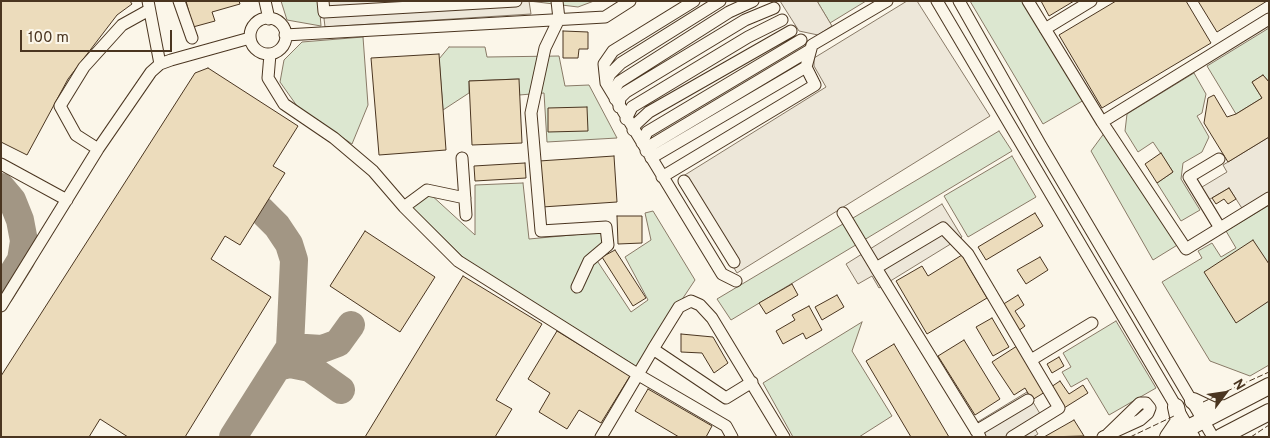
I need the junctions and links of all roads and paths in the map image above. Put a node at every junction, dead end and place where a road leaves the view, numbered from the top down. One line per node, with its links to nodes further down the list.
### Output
1 (179, 1): 24 (street)
2 (265, 1): 17 (street)
3 (323, 1): 4 (street)
4 (516, 1)
5 (558, 1): 18 (street)
6 (630, 1): 18 (street)
7 (694, 1): 30 (street)
8 (720, 1): 30 (street)
9 (753, 1): 31 (street)
10 (887, 1): 26 (street)
11 (937, 1): 62 (street)
12 (959, 1): 61 (street)
13 (1028, 1): 21 (street)
14 (1091, 1): 21 (street)
15 (148, 5): 28 (street); 35 (street)
16 (772, 5): 20 (street); 31 (street)
17 (269, 18): 23 (street); 25 (street)
18 (559, 19): 23 (street); 52 (street)
19 (1269, 19): 33 (street)
20 (782, 20): 22 (street); 32 (street)
21 (1045, 29): 33 (street)
22 (791, 31): 26 (street); 34 (street)
23 (285, 35): 27 (street)
24 (192, 38)
25 (250, 38): 27 (street); 28 (street)
26 (808, 45): 29 (street); 36 (street)
27 (270, 54): 45 (street)
28 (160, 64): 35 (street)
29 (806, 67): 36 (street); 40 (street)
30 (606, 83): 31 (street)
31 (617, 103): 32 (street)
32 (626, 119): 34 (street)
33 (1102, 122): 48 (street)
34 (634, 130): 36 (street)
35 (98, 149): 44 (street)
36 (646, 150): 40 (street)
37 (462, 158): 42 (street)
38 (1219, 159): 48 (street)
39 (1, 164): 44 (street)
40 (662, 176): 51 (street)
41 (684, 181): 49 (street)
42 (465, 198): 45 (street); 47 (street)
43 (1269, 198): 48 (street)
44 (67, 200): 53 (street)
45 (404, 207): 57 (street)
46 (843, 213): 50 (street)
47 (466, 215)
48 (1220, 228)
49 (734, 262)
50 (876, 268): 56 (street); 68 (street)
51 (736, 281)
52 (577, 287)
53 (1, 306)
54 (1092, 323): 56 (street)
55 (653, 349): 57 (street); 58 (street); 58 (street)
56 (1031, 360): 71 (street)
57 (639, 375): 67 (street); 69 (street)
58 (752, 382): 70 (street)
59 (1269, 386): 63 (highway)
60 (1028, 400): 68 (street)
61 (1193, 401): 63 (highway); 65 (street)
62 (1176, 406): 66 (street); 72 (highway)
63 (1229, 407): 65 (highway)
64 (1269, 412): 74 (highway)
65 (1204, 420): 66 (highway); 73 (street)
66 (1192, 432): 72 (highway)
67 (727, 433)
68 (978, 434)
69 (601, 437)
70 (784, 437)
71 (1012, 437)
72 (1170, 437)
73 (1213, 437)
74 (1221, 437)

